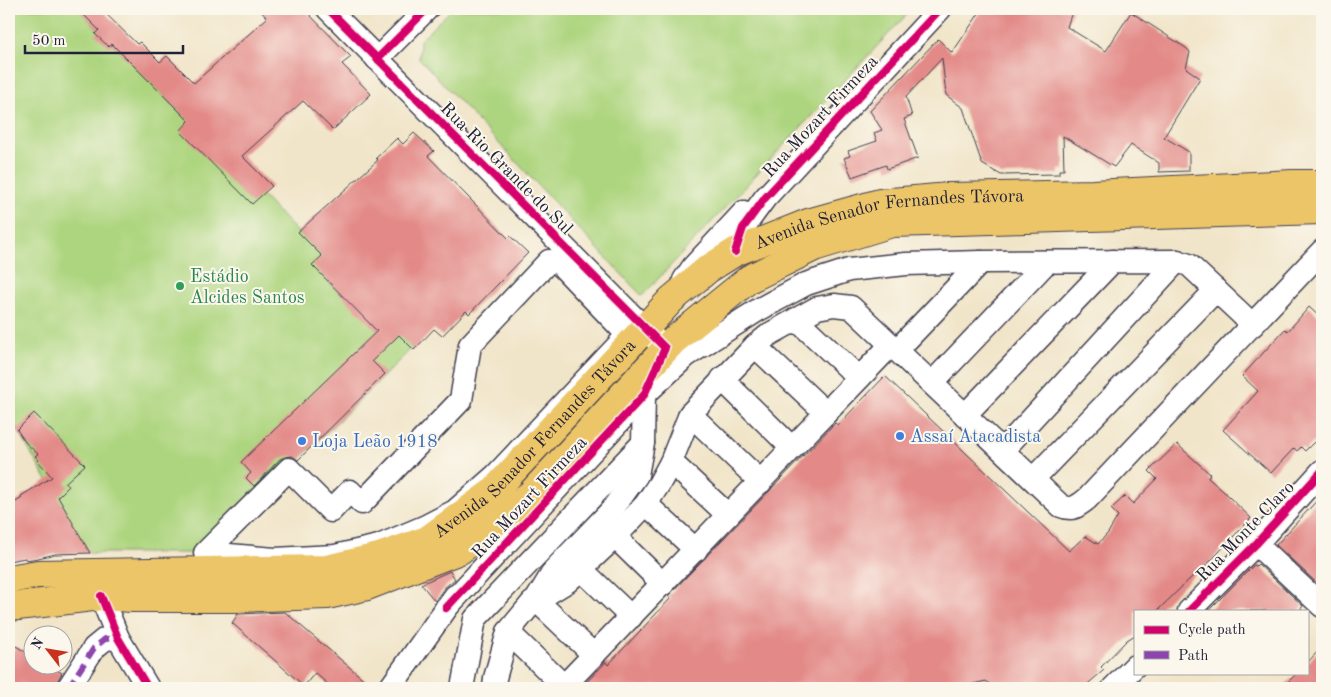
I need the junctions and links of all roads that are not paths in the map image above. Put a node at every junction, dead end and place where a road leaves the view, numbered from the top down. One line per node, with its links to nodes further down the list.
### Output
1 (328, 9): 4 (street, Rua Rio Grande do Sul)
2 (427, 9): 4 (street)
3 (940, 9): 5 (street, Rua Mozart Firmeza)
4 (377, 58): 18 (street, Rua Rio Grande do Sul)
5 (784, 177): 9 (street, Rua Mozart Firmeza); 15 (street, Rua Mozart Firmeza)
6 (1322, 184): 9 (main road, Avenida Senador Fernandes Távora)
7 (1322, 210): 21 (main road, Avenida Senador Fernandes Távora)
8 (1322, 251): 17 (street)
9 (736, 252): 15 (main road, Avenida Senador Fernandes Távora)
10 (1113, 261): 11 (street); 13 (street); 28 (street)
11 (1177, 261): 14 (street); 31 (street)
12 (981, 262): 13 (street); 20 (street); 21 (street)
13 (1047, 262): 24 (street)
14 (1216, 290): 17 (street); 34 (street)
15 (671, 300): 18 (main road, Avenida Senador Fernandes Távora)
16 (796, 319): 19 (street); 20 (street); 22 (street)
17 (1253, 325): 34 (street)
18 (646, 328): 21 (street, Rua Rio Grande do Sul); 44 (main road, Avenida Senador Fernandes Távora)
19 (755, 346): 23 (street); 26 (street)
20 (894, 347): 22 (street); 24 (street)
21 (672, 355): 25 (street, Rua Mozart Firmeza); 41 (main road, Avenida Senador Fernandes Távora)
22 (859, 378): 26 (street)
23 (722, 380): 27 (street); 30 (street)
24 (932, 383): 28 (street)
25 (644, 395): 29 (street); 50 (street, Rua Mozart Firmeza)
26 (826, 412): 30 (street)
27 (690, 414): 32 (street); 35 (street)
28 (966, 415): 31 (street)
29 (643, 442): 47 (street); 53 (street)
30 (792, 448): 35 (street)
31 (1003, 450): 34 (street)
32 (671, 462): 36 (street); 37 (street)
33 (1322, 472): 39 (street, Rua Monte Claro)
34 (1033, 479)
35 (761, 482): 37 (street)
36 (646, 504): 38 (street); 42 (street)
37 (728, 515): 42 (street)
38 (615, 537): 43 (street); 45 (street)
39 (1256, 544): 48 (street); 51 (street, Rua Monte Claro)
40 (379, 546): 40 (street)
41 (460, 550): 46 (main road, Avenida Senador Fernandes Távora); 50 (street, Rua Mozart Firmeza)
42 (696, 550): 45 (street)
43 (581, 569): 47 (street); 52 (street)
44 (9, 580)
45 (663, 584): 52 (street)
46 (101, 596): 49 (main road, Avenida Senador Fernandes Távora); 55 (street)
47 (536, 600): 54 (street); 56 (street)
48 (1322, 606)
49 (9, 607)
50 (446, 608): 53 (street); 61 (street, Rua Mozart Firmeza)
51 (1190, 610)
52 (631, 617): 56 (street)
53 (475, 619): 62 (street)
54 (508, 632): 58 (street); 63 (street)
55 (118, 638): 59 (street); 60 (street)
56 (594, 654): 58 (street)
57 (1134, 667): 64 (street)
58 (563, 687)
59 (68, 688)
60 (148, 688)
61 (390, 688)
62 (462, 688)
63 (494, 688)
64 (1113, 688)

